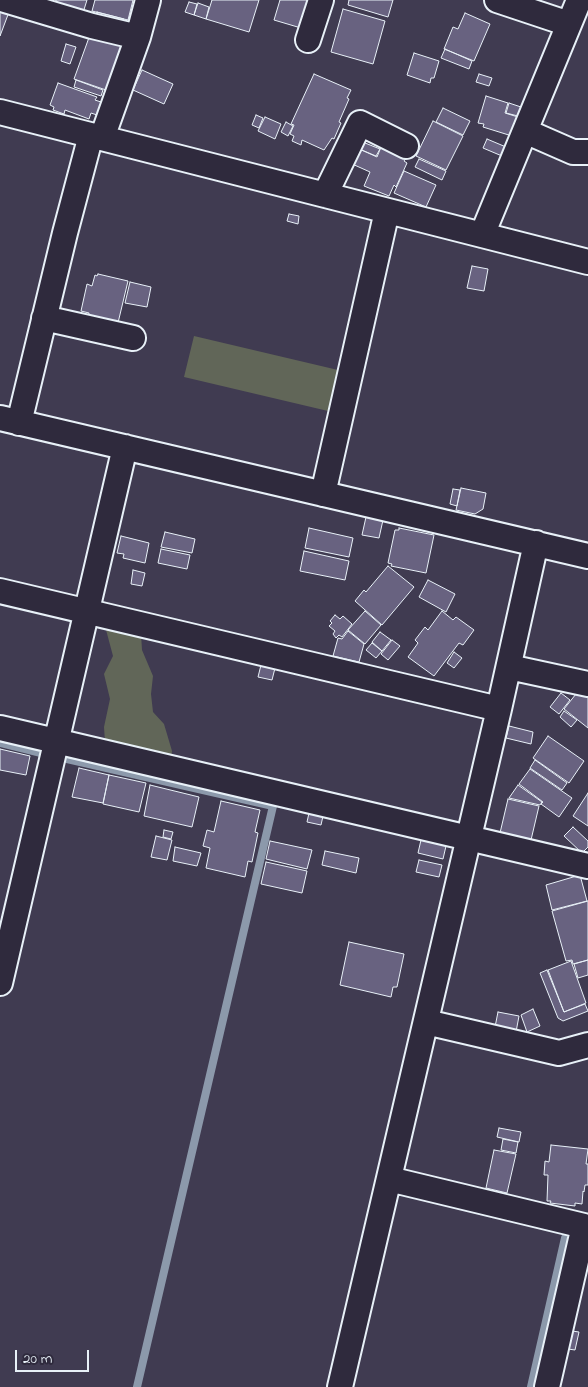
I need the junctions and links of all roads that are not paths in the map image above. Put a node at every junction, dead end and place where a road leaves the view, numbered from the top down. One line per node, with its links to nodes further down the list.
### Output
1 (5, 0): 7 (street)
2 (148, 0): 7 (street)
3 (321, 0): 8 (street)
4 (496, 0): 6 (street)
5 (579, 0): 6 (street)
6 (569, 24): 10 (street)
7 (138, 37): 11 (street)
8 (308, 40)
9 (0, 112): 11 (street)
10 (525, 131): 13 (street); 16 (street)
11 (96, 137): 14 (street); 18 (street)
12 (406, 146): 14 (street)
13 (588, 152)
14 (325, 195): 15 (street)
15 (387, 211): 16 (street); 22 (street)
16 (482, 235): 17 (street)
17 (588, 262)
18 (44, 318): 19 (street); 20 (street)
19 (133, 338)
20 (10, 421): 21 (street)
21 (125, 448): 22 (street); 26 (street)
22 (323, 494): 23 (street)
23 (536, 543): 24 (street); 27 (street)
24 (588, 556)
25 (0, 591): 26 (street)
26 (87, 612): 29 (street); 31 (street)
27 (509, 667): 28 (street); 29 (street)
28 (588, 684)
29 (499, 709): 32 (street)
30 (0, 728): 31 (street)
31 (56, 741): 32 (street); 34 (street)
32 (469, 838): 33 (street); 35 (street)
33 (588, 866)
34 (0, 983)
35 (426, 1022): 36 (street); 37 (street)
36 (588, 1045)
37 (389, 1179): 38 (street); 39 (street)
38 (340, 1387)
39 (547, 1387)

